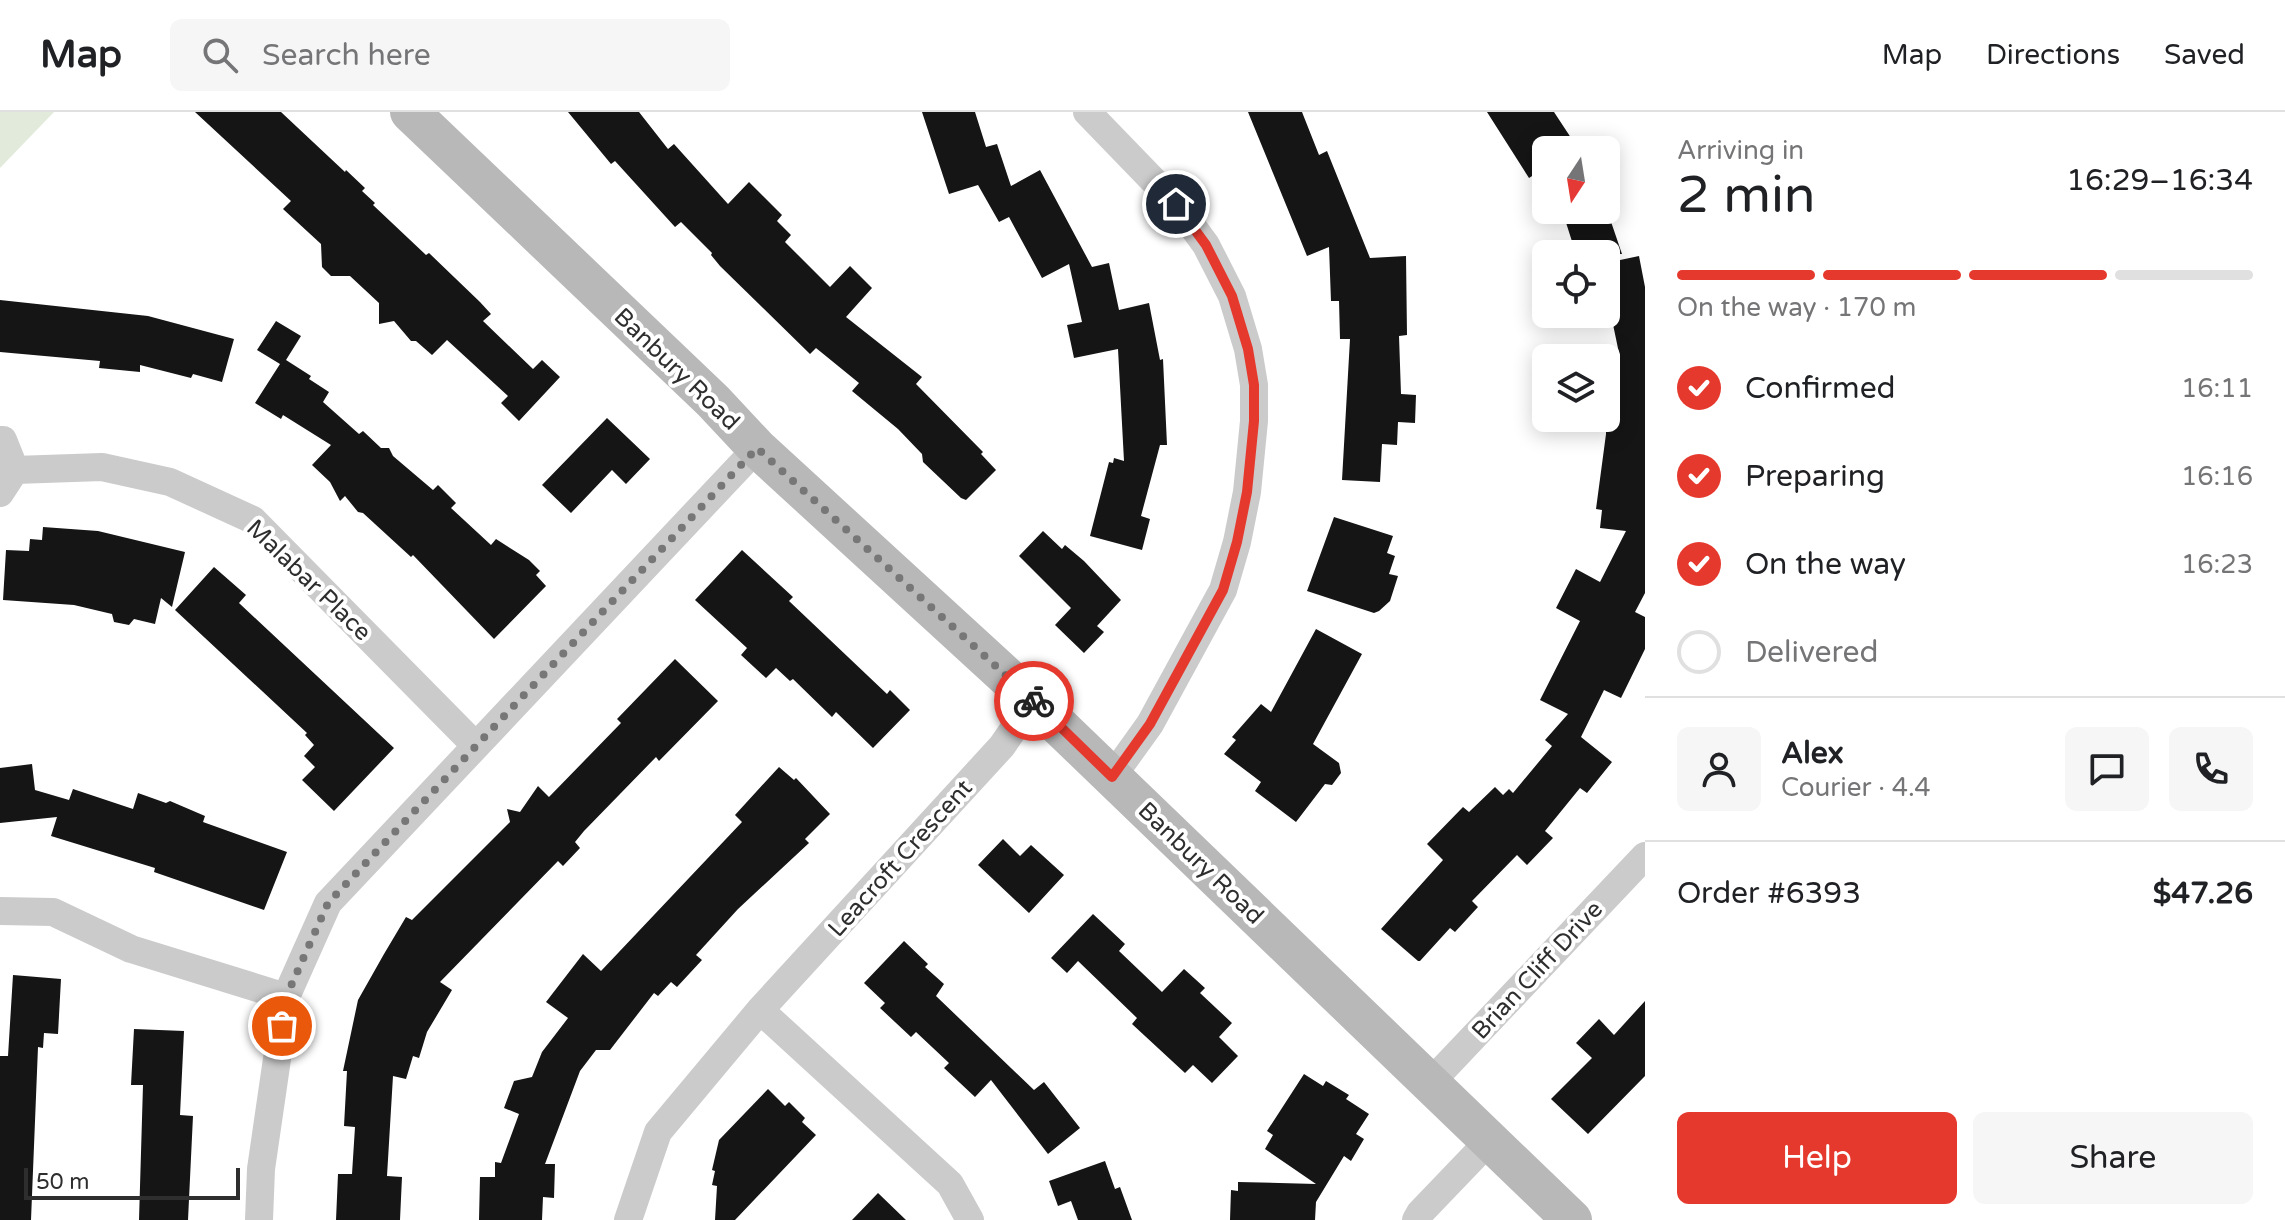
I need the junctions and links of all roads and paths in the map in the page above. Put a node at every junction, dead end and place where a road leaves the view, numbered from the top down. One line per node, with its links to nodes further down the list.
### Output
1 (410, 112): 4 (street, Banbury Road)
2 (1087, 112): 8 (street)
3 (0, 440): 5 (street, Malabar Place)
4 (757, 448): 6 (street, Banbury Road); 7 (street)
5 (8, 482): 7 (street, Malabar Place)
6 (1033, 701): 8 (street, Banbury Road); 12 (street, Leacroft Crescent)
7 (475, 745): 11 (street)
8 (1112, 777): 13 (street, Banbury Road)
9 (1645, 856): 13 (street, Brian Cliff Drive)
10 (0, 911): 11 (street)
11 (286, 997): 15 (street)
12 (760, 1010): 16 (street, Leacroft Crescent); 17 (street)
13 (1429, 1084): 14 (street, Banbury Road)
14 (1489, 1141): 18 (street); 19 (street, Banbury Road)
15 (259, 1220)
16 (628, 1220)
17 (970, 1220)
18 (1416, 1220)
19 (1572, 1220)

